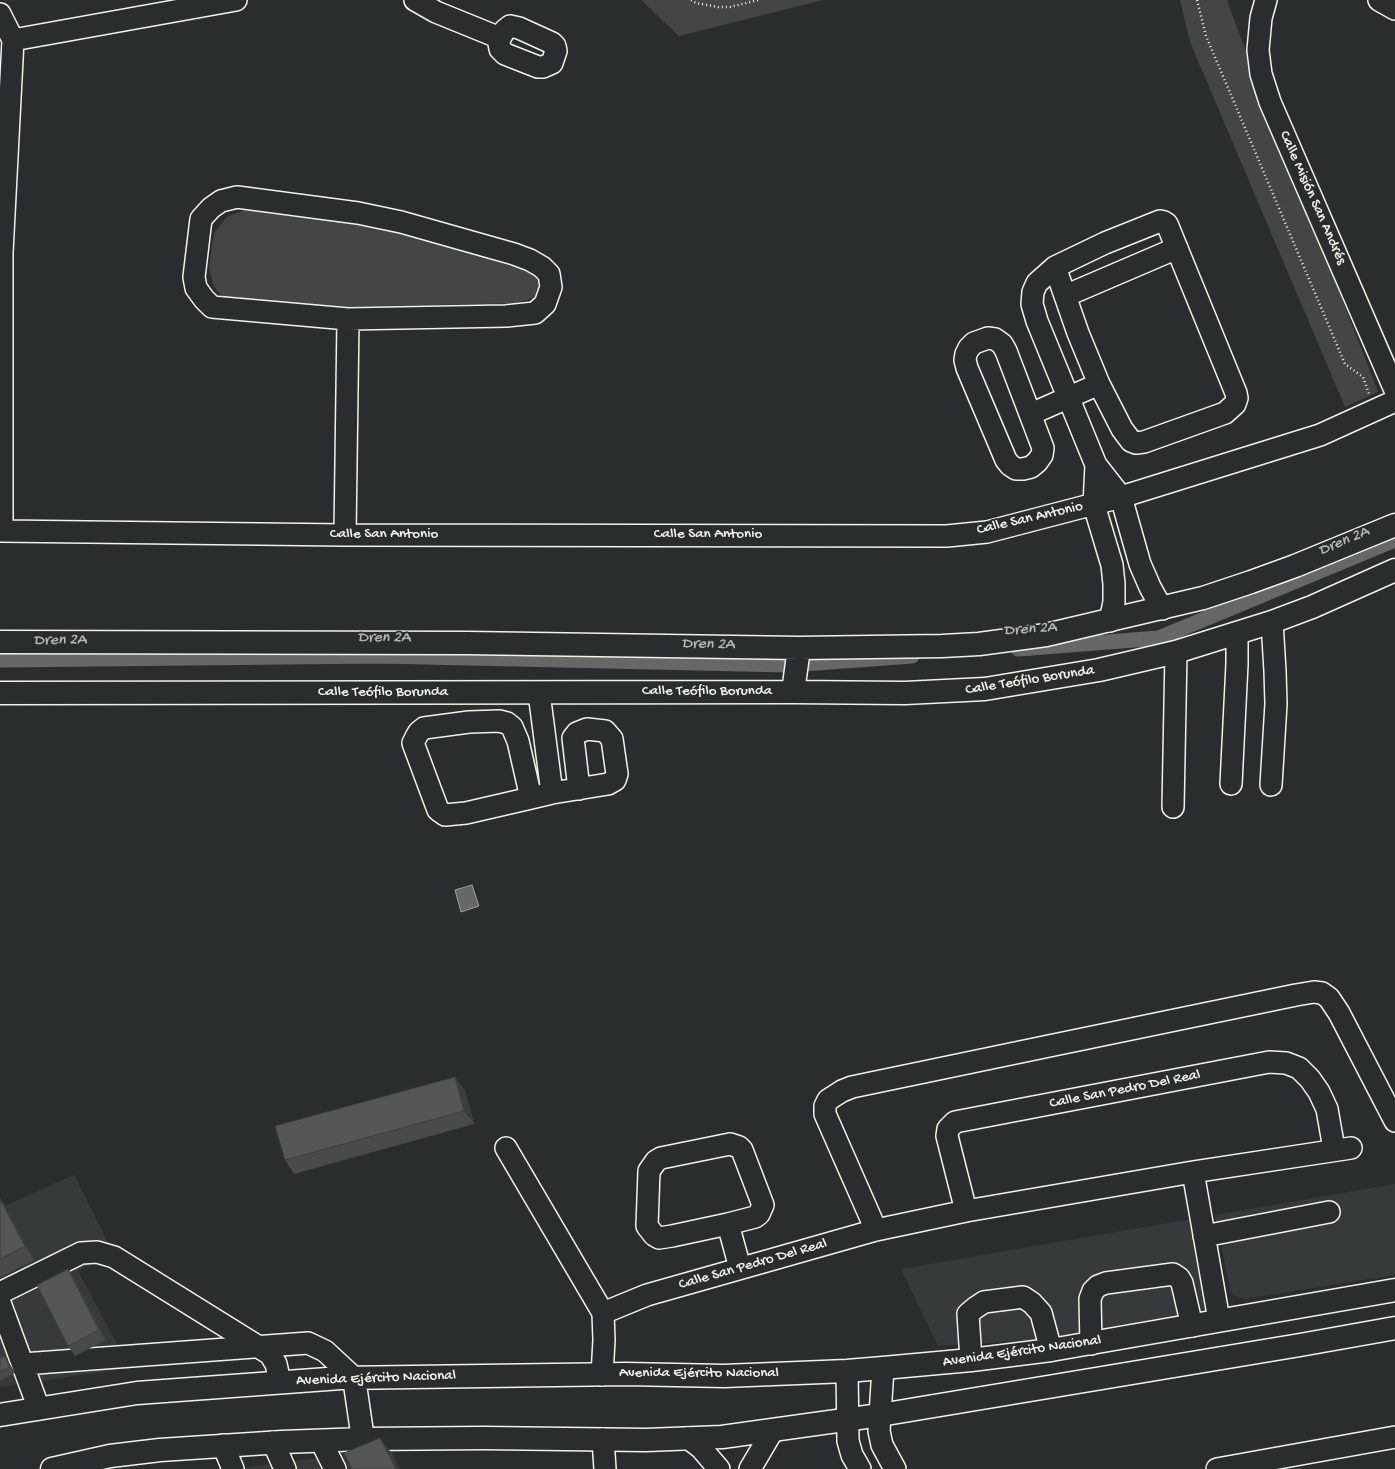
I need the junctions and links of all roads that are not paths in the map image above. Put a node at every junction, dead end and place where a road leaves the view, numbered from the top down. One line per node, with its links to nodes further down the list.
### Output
1 (236, 0): 8 (street)
2 (415, 0): 7 (street)
3 (1266, 0): 17 (street, Calle Misión San Andrés)
4 (1379, 0): 5 (street)
5 (1395, 9)
6 (0, 14): 8 (street)
7 (500, 38)
8 (13, 40): 11 (street)
9 (1105, 243): 10 (street); 12 (street); 13 (street)
10 (1177, 248): 13 (street); 16 (street)
11 (1, 253): 25 (street)
12 (1055, 267): 14 (street); 18 (street)
13 (1119, 273): 14 (street)
14 (1065, 296): 16 (street)
15 (348, 319): 15 (street); 26 (street)
16 (1099, 384): 18 (street)
17 (1395, 390)
18 (1067, 398): 20 (street); 21 (street)
19 (1395, 401): 22 (street, Calle San Antonio)
20 (1031, 414): 20 (street)
21 (1096, 465): 22 (street); 23 (street)
22 (1122, 497): 23 (street, Calle San Antonio); 28 (street)
23 (1094, 505): 26 (street, Calle San Antonio); 29 (street)
24 (1395, 525): 28 (main road)
25 (1, 531): 26 (street, Calle San Antonio)
26 (345, 535)
27 (1395, 570): 30 (main road, Calle Teófilo Borunda)
28 (1162, 609): 29 (main road)
29 (1110, 621): 33 (main road)
30 (1272, 622): 31 (main road, Calle Teófilo Borunda); 39 (street)
31 (1237, 634): 34 (main road, Calle Teófilo Borunda); 38 (street)
32 (0, 642): 33 (main road)
33 (798, 652): 35 (main road)
34 (1176, 652): 35 (main road, Calle Teófilo Borunda); 43 (street)
35 (793, 687): 37 (main road, Calle Teófilo Borunda)
36 (0, 693): 37 (main road, Calle Teófilo Borunda)
37 (539, 693): 41 (street)
38 (1231, 784)
39 (1271, 785)
40 (579, 788): 41 (street)
41 (552, 793): 42 (street)
42 (531, 798): 42 (street)
43 (1173, 807)
44 (1395, 1121): 50 (street)
45 (506, 1148): 56 (street)
46 (1193, 1172): 47 (street, Calle San Pedro Del Real); 47 (street, Calle San Pedro Del Real); 51 (street)
47 (966, 1211): 50 (street, Calle San Pedro Del Real)
48 (1329, 1212): 51 (street)
49 (728, 1224): 49 (street); 52 (street)
50 (876, 1230): 52 (street, Calle San Pedro Del Real)
51 (1204, 1236): 57 (street)
52 (740, 1268): 56 (street, Calle San Pedro Del Real)
53 (1395, 1290): 57 (main road, Avenida Ejército Nacional)
54 (0, 1293): 62 (street)
55 (0, 1303): 60 (street)
56 (603, 1312): 68 (street)
57 (1219, 1320): 58 (main road, Avenida Ejército Nacional)
58 (1192, 1326): 61 (main road, Avenida Ejército Nacional); 61 (street)
59 (1395, 1328): 73 (main road)
60 (7, 1343): 65 (street)
61 (1092, 1344): 63 (main road, Avenida Ejército Nacional)
62 (261, 1347): 65 (street); 69 (street); 70 (street)
63 (1051, 1350): 64 (main road, Avenida Ejército Nacional); 64 (street)
64 (971, 1360): 66 (main road, Avenida Ejército Nacional)
65 (23, 1364): 71 (street)
66 (883, 1368): 67 (main road, Avenida Ejército Nacional); 73 (street)
67 (847, 1371): 68 (main road, Avenida Ejército Nacional); 74 (street)
68 (602, 1375): 69 (main road, Avenida Ejército Nacional)
69 (354, 1378): 70 (main road, Avenida Ejército Nacional); 78 (main road)
70 (280, 1382): 71 (main road, Avenida Ejército Nacional)
71 (39, 1408): 72 (main road, Avenida Ejército Nacional)
72 (2, 1414)
73 (880, 1415): 74 (main road); 93 (street)
74 (847, 1420): 75 (main road); 92 (street)
75 (773, 1430): 77 (main road); 91 (street)
76 (1395, 1437): 84 (street)
77 (688, 1438): 79 (main road); 90 (street)
78 (363, 1439): 79 (main road); 80 (main road)
79 (603, 1439): 89 (street)
80 (321, 1441): 81 (main road); 88 (street)
81 (273, 1442): 82 (main road); 87 (street)
82 (223, 1445): 83 (main road); 86 (street)
83 (112, 1462): 85 (main road)
84 (1253, 1466): 94 (street)
85 (52, 1469)
86 (233, 1469)
87 (285, 1469)
88 (335, 1469)
89 (605, 1469)
90 (719, 1469)
91 (750, 1469)
92 (860, 1469)
93 (895, 1469)
94 (1217, 1469)

